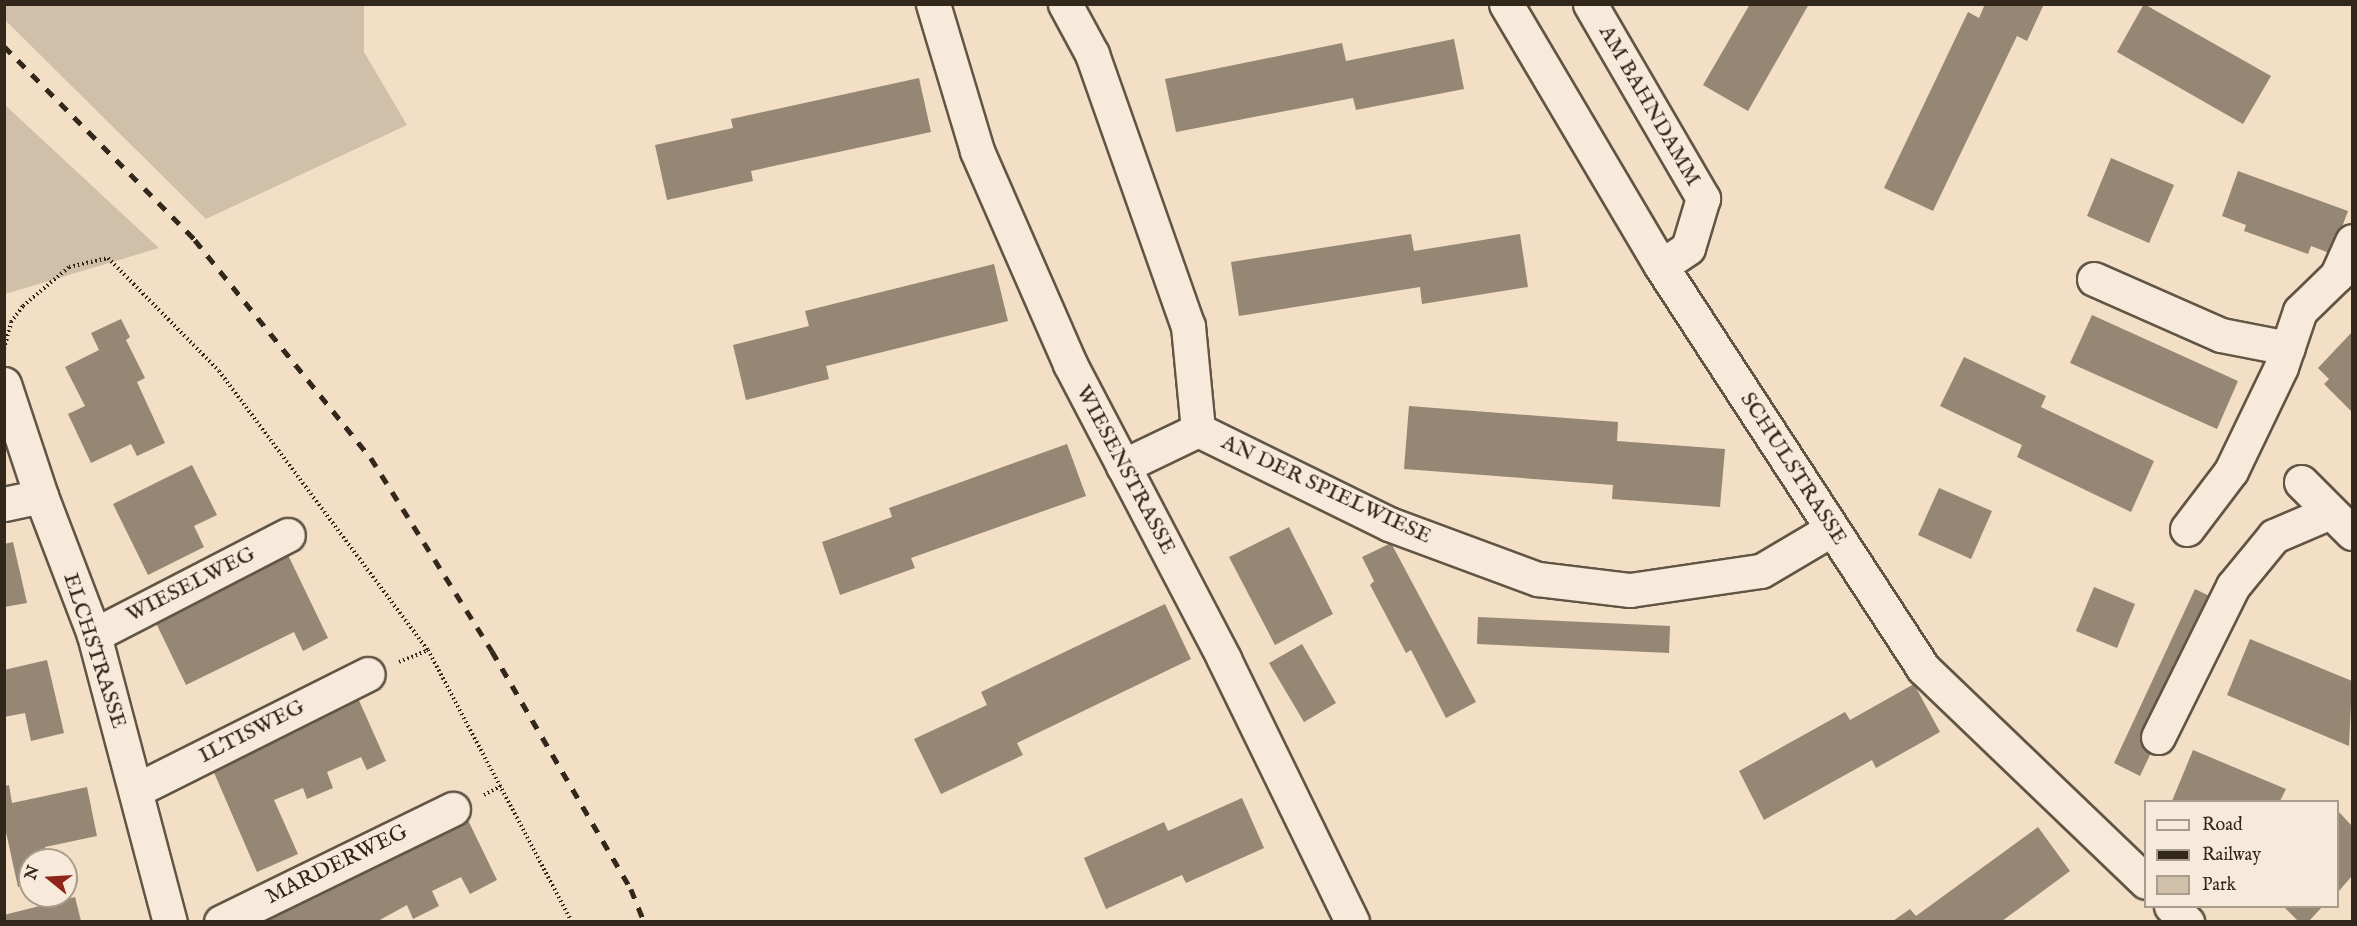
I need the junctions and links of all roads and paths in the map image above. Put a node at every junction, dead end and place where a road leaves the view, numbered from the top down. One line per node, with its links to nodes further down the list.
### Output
1 (933, 4): 11 (street, WIESENSTRASSE)
2 (1065, 4): 10 (street, AN DER SPIELWIESE)
3 (1506, 4): 6 (street, SCHULSTRASSE)
4 (1590, 4): 6 (street, AM BAHNDAMM)
5 (2352, 241): 8 (street)
6 (1661, 266): 17 (street, SCHULSTRASSE)
7 (2094, 279): 8 (street)
8 (2288, 348): 16 (street)
9 (4, 384): 13 (street, ELCHSTRASSE)
10 (1198, 430): 11 (street, AN DER SPIELWIESE); 17 (street, AN DER SPIELWIESE)
11 (1123, 466): 28 (street, WIESENSTRASSE)
12 (2301, 482): 15 (street)
13 (41, 496): 14 (street); 19 (street, ELCHSTRASSE)
14 (4, 504)
15 (2341, 523): 21 (street)
16 (2187, 529)
17 (1832, 530): 24 (street, SCHULSTRASSE)
18 (288, 535): 19 (street, WIESELWEG)
19 (94, 635): 22 (street, ELCHSTRASSE)
20 (368, 674): 22 (street, ILTISWEG)
21 (2158, 737)
22 (136, 790): 26 (street, ELCHSTRASSE)
23 (453, 809): 27 (street, MARDERWEG)
24 (2144, 881)
25 (2173, 908): 29 (street)
26 (170, 921)
27 (222, 921)
28 (1353, 921)
29 (2187, 921)

